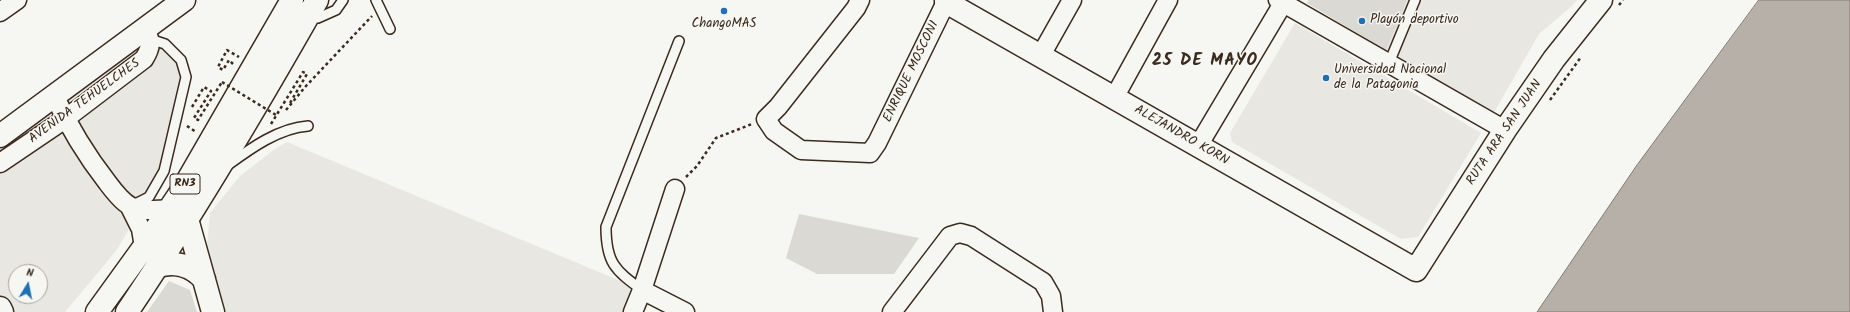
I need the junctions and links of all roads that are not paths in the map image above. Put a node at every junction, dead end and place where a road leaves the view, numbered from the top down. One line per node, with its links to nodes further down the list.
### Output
1 (17, 0): 16 (street)
2 (184, 0): 18 (main road, AVENIDA TEHUELCHES)
3 (286, 0): 21 (main road)
4 (292, 0): 21 (main road, RN3)
5 (331, 0): 15 (main road)
6 (343, 0): 15 (lane)
7 (860, 0): 12 (street, ENRIQUE MOSCONI)
8 (1072, 0): 20 (street)
9 (1168, 0): 24 (street)
10 (1415, 0): 22 (lane)
11 (1601, 0): 27 (main road, RUTA ARA SAN JUAN)
12 (946, 1): 20 (main road, ALEJANDRO KORN)
13 (1282, 1): 22 (street); 29 (street)
14 (378, 4): 17 (lane)
15 (318, 9): 31 (main road, RN3)
16 (0, 12)
17 (390, 29)
18 (148, 34): 23 (main road, AVENIDA TEHUELCHES); 25 (street, AVENIDA TEHUELCHES); 33 (lane)
19 (679, 41): 39 (lane)
20 (1041, 55): 24 (main road, ALEJANDRO KORN)
21 (260, 58): 34 (main road, RN3)
22 (1389, 63): 27 (street)
23 (54, 96): 25 (street); 28 (main road, AVENIDA TEHUELCHES)
24 (1114, 98): 29 (main road, ALEJANDRO KORN)
25 (65, 119): 30 (street, AVENIDA TEHUELCHES); 33 (street)
26 (308, 126): 31 (lane)
27 (1505, 130): 37 (main road, RUTA ARA SAN JUAN)
28 (0, 136)
29 (1198, 146): 37 (main road, ALEJANDRO KORN)
30 (0, 163)
31 (214, 175): 34 (main road, RN3)
32 (675, 189): 39 (street)
33 (130, 207): 34 (street); 35 (street)
34 (178, 214): 35 (main road, RN3); 36 (main road, RN3); 38 (main road)
35 (144, 247): 42 (main road, RN3)
36 (158, 266): 38 (main road); 43 (main road, RN3)
37 (1416, 270)
38 (204, 279): 44 (main road)
39 (642, 290): 45 (street); 46 (street)
40 (0, 308): 41 (main road)
41 (2, 312)
42 (97, 312)
43 (127, 312)
44 (213, 312)
45 (633, 312)
46 (685, 312)
47 (892, 312): 48 (street)
48 (1053, 312)

